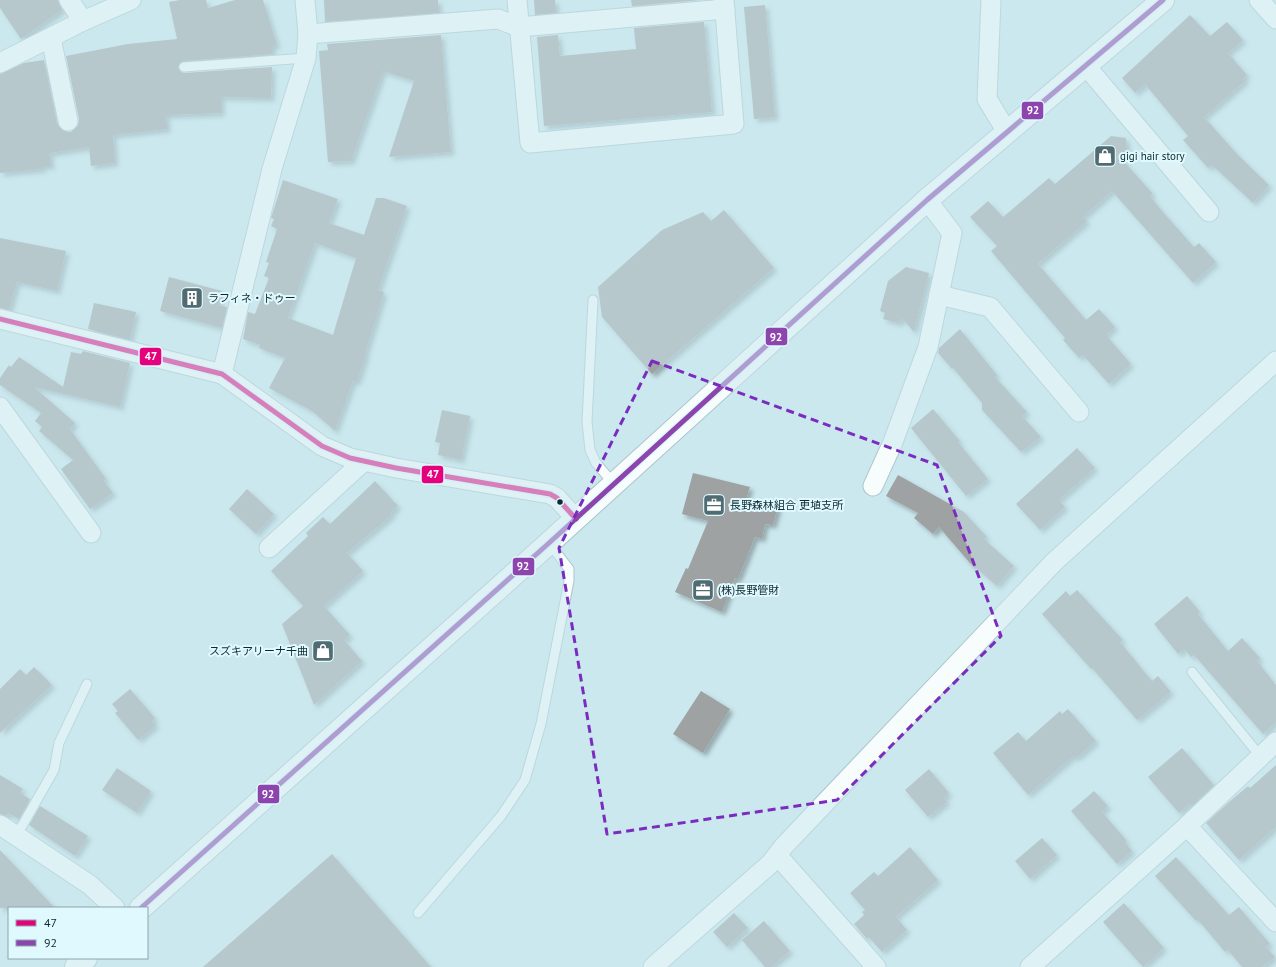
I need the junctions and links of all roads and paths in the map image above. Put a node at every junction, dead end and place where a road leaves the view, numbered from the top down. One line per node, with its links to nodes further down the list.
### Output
1 (69, 0): 10 (street)
2 (131, 0): 10 (street)
3 (305, 0): 12 (street)
4 (516, 0): 11 (street)
5 (991, 0): 19 (street)
6 (1163, 0): 17 (street)
7 (1259, 0): 9 (street)
8 (725, 4): 11 (street); 11 (street)
9 (1276, 19)
10 (83, 21): 13 (street)
11 (519, 26): 12 (street)
12 (308, 34): 14 (street)
13 (51, 38): 15 (street); 18 (street)
14 (306, 58): 16 (lane); 26 (street)
15 (0, 64)
16 (184, 66)
17 (1086, 66): 19 (street); 21 (street)
18 (68, 121)
19 (1007, 132): 20 (street)
20 (927, 200): 22 (street); 30 (street)
21 (1209, 212)
22 (939, 295): 28 (street); 31 (street)
23 (593, 300): 30 (lane)
24 (0, 319): 26 (street)
25 (1276, 361): 42 (street)
26 (222, 374): 29 (street)
27 (0, 407): 33 (street)
28 (1079, 412)
29 (364, 461): 32 (street); 35 (street)
30 (614, 484): 32 (street)
31 (873, 486)
32 (576, 519): 34 (street)
33 (91, 534)
34 (549, 543): 44 (street); 45 (lane)
35 (269, 548)
36 (1192, 672): 39 (lane)
37 (87, 684): 41 (lane)
38 (1276, 742): 39 (street)
39 (1260, 756): 40 (street)
40 (1187, 826): 46 (street); 51 (street)
41 (7, 830): 43 (street)
42 (777, 855): 49 (street); 50 (street)
43 (114, 907)
44 (142, 907)
45 (418, 913)
46 (1276, 922)
47 (85, 959): 48 (street)
48 (76, 967)
49 (653, 967)
50 (876, 967)
51 (1030, 967)

